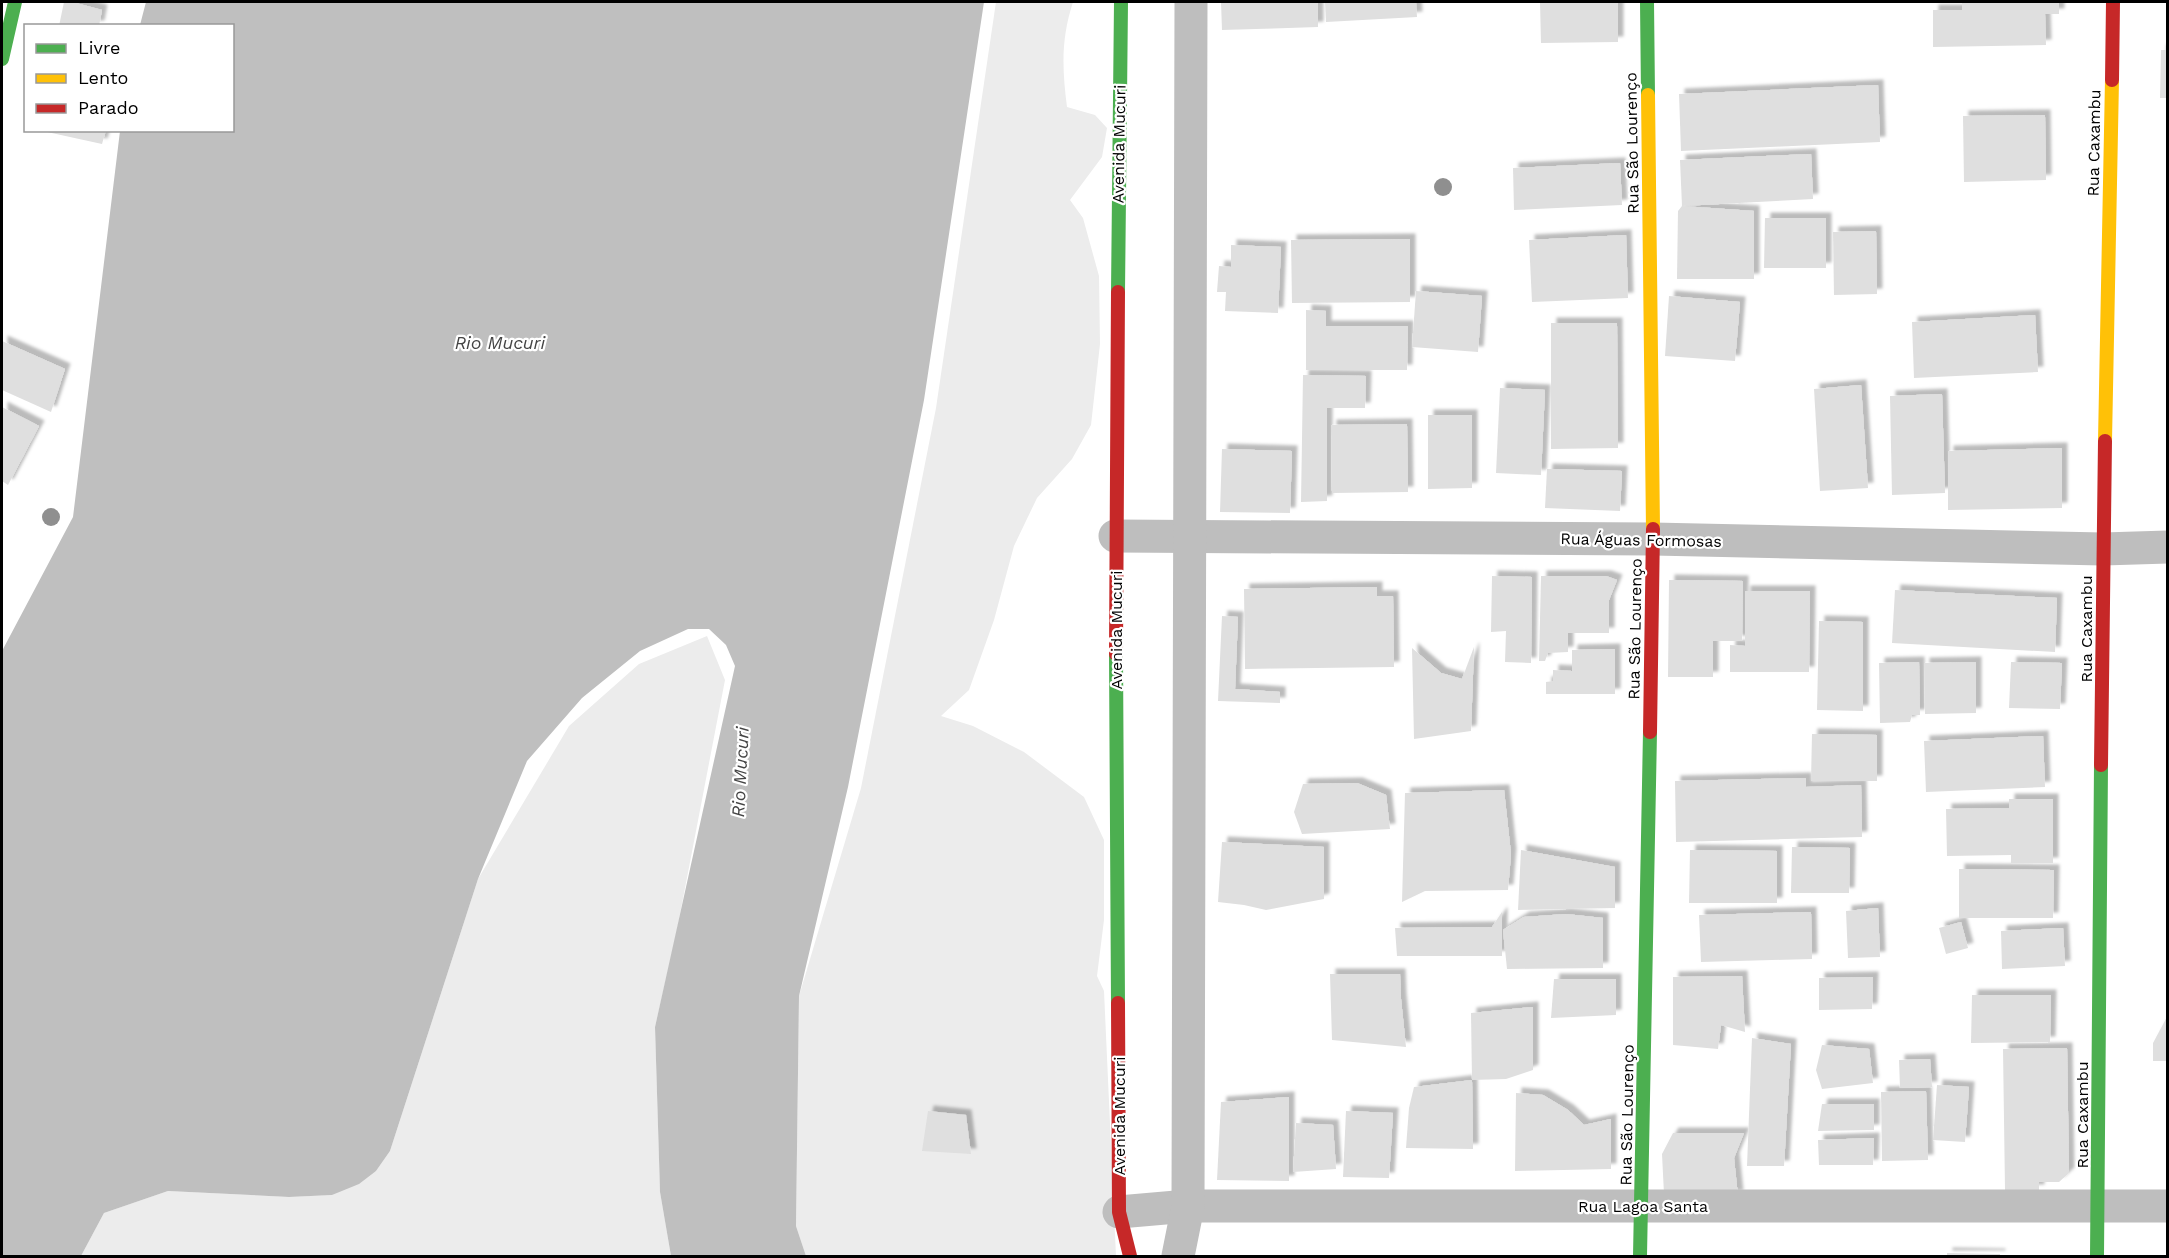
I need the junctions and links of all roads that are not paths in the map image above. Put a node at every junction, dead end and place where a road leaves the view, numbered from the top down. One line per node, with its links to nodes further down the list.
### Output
1 (15, 2): 6 (street)
2 (1121, 2): 8 (street, Avenida Mucuri)
3 (1191, 2): 7 (street)
4 (1647, 2): 9 (street, Rua São Lourenço)
5 (2113, 2): 11 (street, Rua Caxambu)
6 (2, 59)
7 (1189, 535): 8 (street, Rua Águas Formosas); 9 (street, Rua Águas Formosas); 12 (street)
8 (1115, 536): 16 (street, Avenida Mucuri)
9 (1653, 539): 11 (street, Rua Águas Formosas); 13 (street, Rua São Lourenço)
10 (2168, 547): 11 (street, Rua Águas Formosas)
11 (2103, 549): 14 (street, Rua Caxambu)
12 (1188, 1206): 13 (street, Rua Lagoa Santa); 16 (street, Rua Lagoa Santa); 18 (street)
13 (1642, 1206): 14 (street, Rua Lagoa Santa); 19 (street, Rua São Lourenço)
14 (2098, 1206): 15 (street, Rua Lagoa Santa); 20 (street, Rua Caxambu)
15 (2168, 1206)
16 (1119, 1212): 17 (street, Avenida Mucuri)
17 (1130, 1257)
18 (1178, 1257)
19 (1640, 1257)
20 (2097, 1257)

